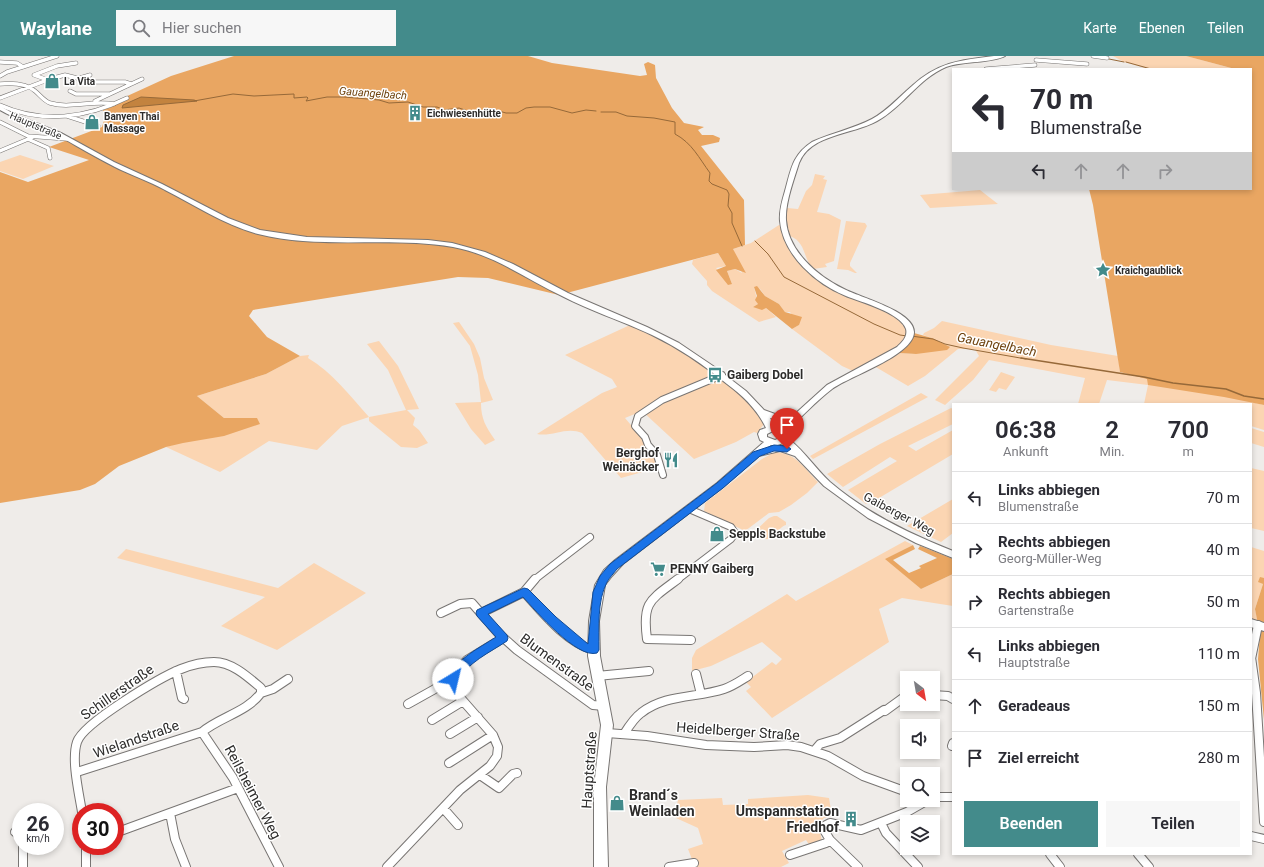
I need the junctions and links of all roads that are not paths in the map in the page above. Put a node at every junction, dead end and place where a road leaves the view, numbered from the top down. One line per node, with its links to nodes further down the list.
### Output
1 (57, 56): 5 (street)
2 (1003, 56): 43 (main road)
3 (1040, 56): 7 (street)
4 (1093, 56): 6 (street)
5 (52, 57): 11 (street); 12 (street)
6 (1107, 58)
7 (1036, 60): 10 (street); 13 (street)
8 (0, 62): 12 (street)
9 (76, 63): 11 (street)
10 (1087, 64)
11 (57, 66): 22 (street)
12 (23, 67): 18 (street)
13 (1035, 67): 14 (street)
14 (993, 68)
15 (69, 72): 16 (street)
16 (63, 75): 19 (street); 22 (street)
17 (90, 75): 19 (street)
18 (0, 76)
19 (80, 78): 24 (street)
20 (142, 79): 24 (street)
21 (0, 80): 23 (street)
22 (48, 80): 25 (street)
23 (2, 84): 25 (street)
24 (130, 84): 27 (street)
25 (29, 88): 28 (street); 30 (street)
26 (70, 91): 27 (street)
27 (109, 94): 30 (street)
28 (0, 98)
29 (127, 98): 31 (street)
30 (94, 102): 31 (street)
31 (114, 104): 34 (street)
32 (0, 105): 34 (street)
33 (0, 108): 38 (main road, Hauptstraße)
34 (67, 116): 36 (street)
35 (0, 122): 37 (street)
36 (98, 126)
37 (32, 139): 38 (street); 39 (street); 40 (street)
38 (70, 140): 41 (main road, Hauptstraße)
39 (0, 151)
40 (50, 158)
41 (722, 376): 42 (main road, Hauptstraße); 50 (street)
42 (761, 411): 43 (main road); 44 (main road)
43 (800, 414): 45 (main road)
44 (771, 428): 45 (main road); 47 (main road)
45 (782, 430): 46 (main road)
46 (784, 440): 47 (main road); 49 (main road, Gaiberger Weg)
47 (769, 442): 48 (main road, Hauptstraße)
48 (756, 454): 49 (main road); 51 (main road, Hauptstraße)
49 (798, 454): 53 (main road, Gaiberger Weg)
50 (663, 475)
51 (690, 508): 59 (street); 60 (main road, Hauptstraße)
52 (590, 537): 54 (street)
53 (952, 555)
54 (524, 592): 56 (street); 60 (street)
55 (441, 613): 56 (street, Blumenstraße)
56 (481, 613): 58 (street, Blumenstraße)
57 (1258, 625): 61 (street)
58 (503, 638): 70 (street); 79 (street, Blumenstraße)
59 (691, 640)
60 (593, 650): 66 (main road, Hauptstraße)
61 (1252, 653)
62 (1252, 668): 68 (street)
63 (176, 671): 71 (street, Schillerstraße); 74 (street); 90 (street, Schillerstraße)
64 (649, 671): 66 (street)
65 (696, 674): 72 (street)
66 (597, 676): 79 (main road, Hauptstraße)
67 (748, 676): 72 (street)
68 (1253, 678): 86 (street)
69 (288, 679): 71 (street)
70 (453, 682): 77 (street); 78 (street)
71 (261, 693): 82 (street)
72 (701, 694): 85 (street)
73 (940, 695): 75 (street)
74 (184, 699)
75 (952, 699)
76 (900, 700): 88 (street)
77 (463, 701): 80 (street); 81 (street)
78 (408, 704)
79 (604, 706): 83 (main road, Hauptstraße)
80 (478, 717): 84 (street); 87 (street)
81 (432, 720)
82 (202, 732): 90 (street, Wielandstraße); 93 (street, Reilsheimer Weg)
83 (607, 733): 85 (street, Heidelberger Straße); 119 (main road, Hauptstraße)
84 (450, 734)
85 (624, 734): 88 (street, Heidelberger Straße)
86 (1254, 734): 101 (street)
87 (493, 735): 89 (street); 92 (street)
88 (814, 751): 94 (street, Heidelberger Straße)
89 (449, 763)
90 (78, 772): 97 (street, Schillerstraße)
91 (517, 773): 92 (street)
92 (480, 775): 99 (street)
93 (238, 788): 100 (street); 117 (street, Reilsheimer Weg)
94 (900, 789)
95 (940, 797): 96 (street)
96 (952, 797)
97 (81, 803)
98 (918, 807): 102 (street)
99 (443, 808): 103 (street); 118 (street)
100 (170, 813): 104 (street); 116 (street)
101 (1264, 822)
102 (881, 823): 107 (street); 122 (street)
103 (458, 825)
104 (124, 830)
105 (1252, 836): 106 (street)
106 (1264, 839)
107 (830, 840): 110 (street); 121 (street)
108 (23, 855): 114 (street)
109 (86, 855): 115 (street)
110 (790, 855)
111 (1051, 855): 123 (street)
112 (1139, 855): 124 (street)
113 (694, 863): 120 (street)
114 (23, 867)
115 (86, 867)
116 (186, 867)
117 (280, 867)
118 (387, 867)
119 (601, 867)
120 (669, 867)
121 (858, 867)
122 (918, 867)
123 (1060, 867)
124 (1149, 867)

